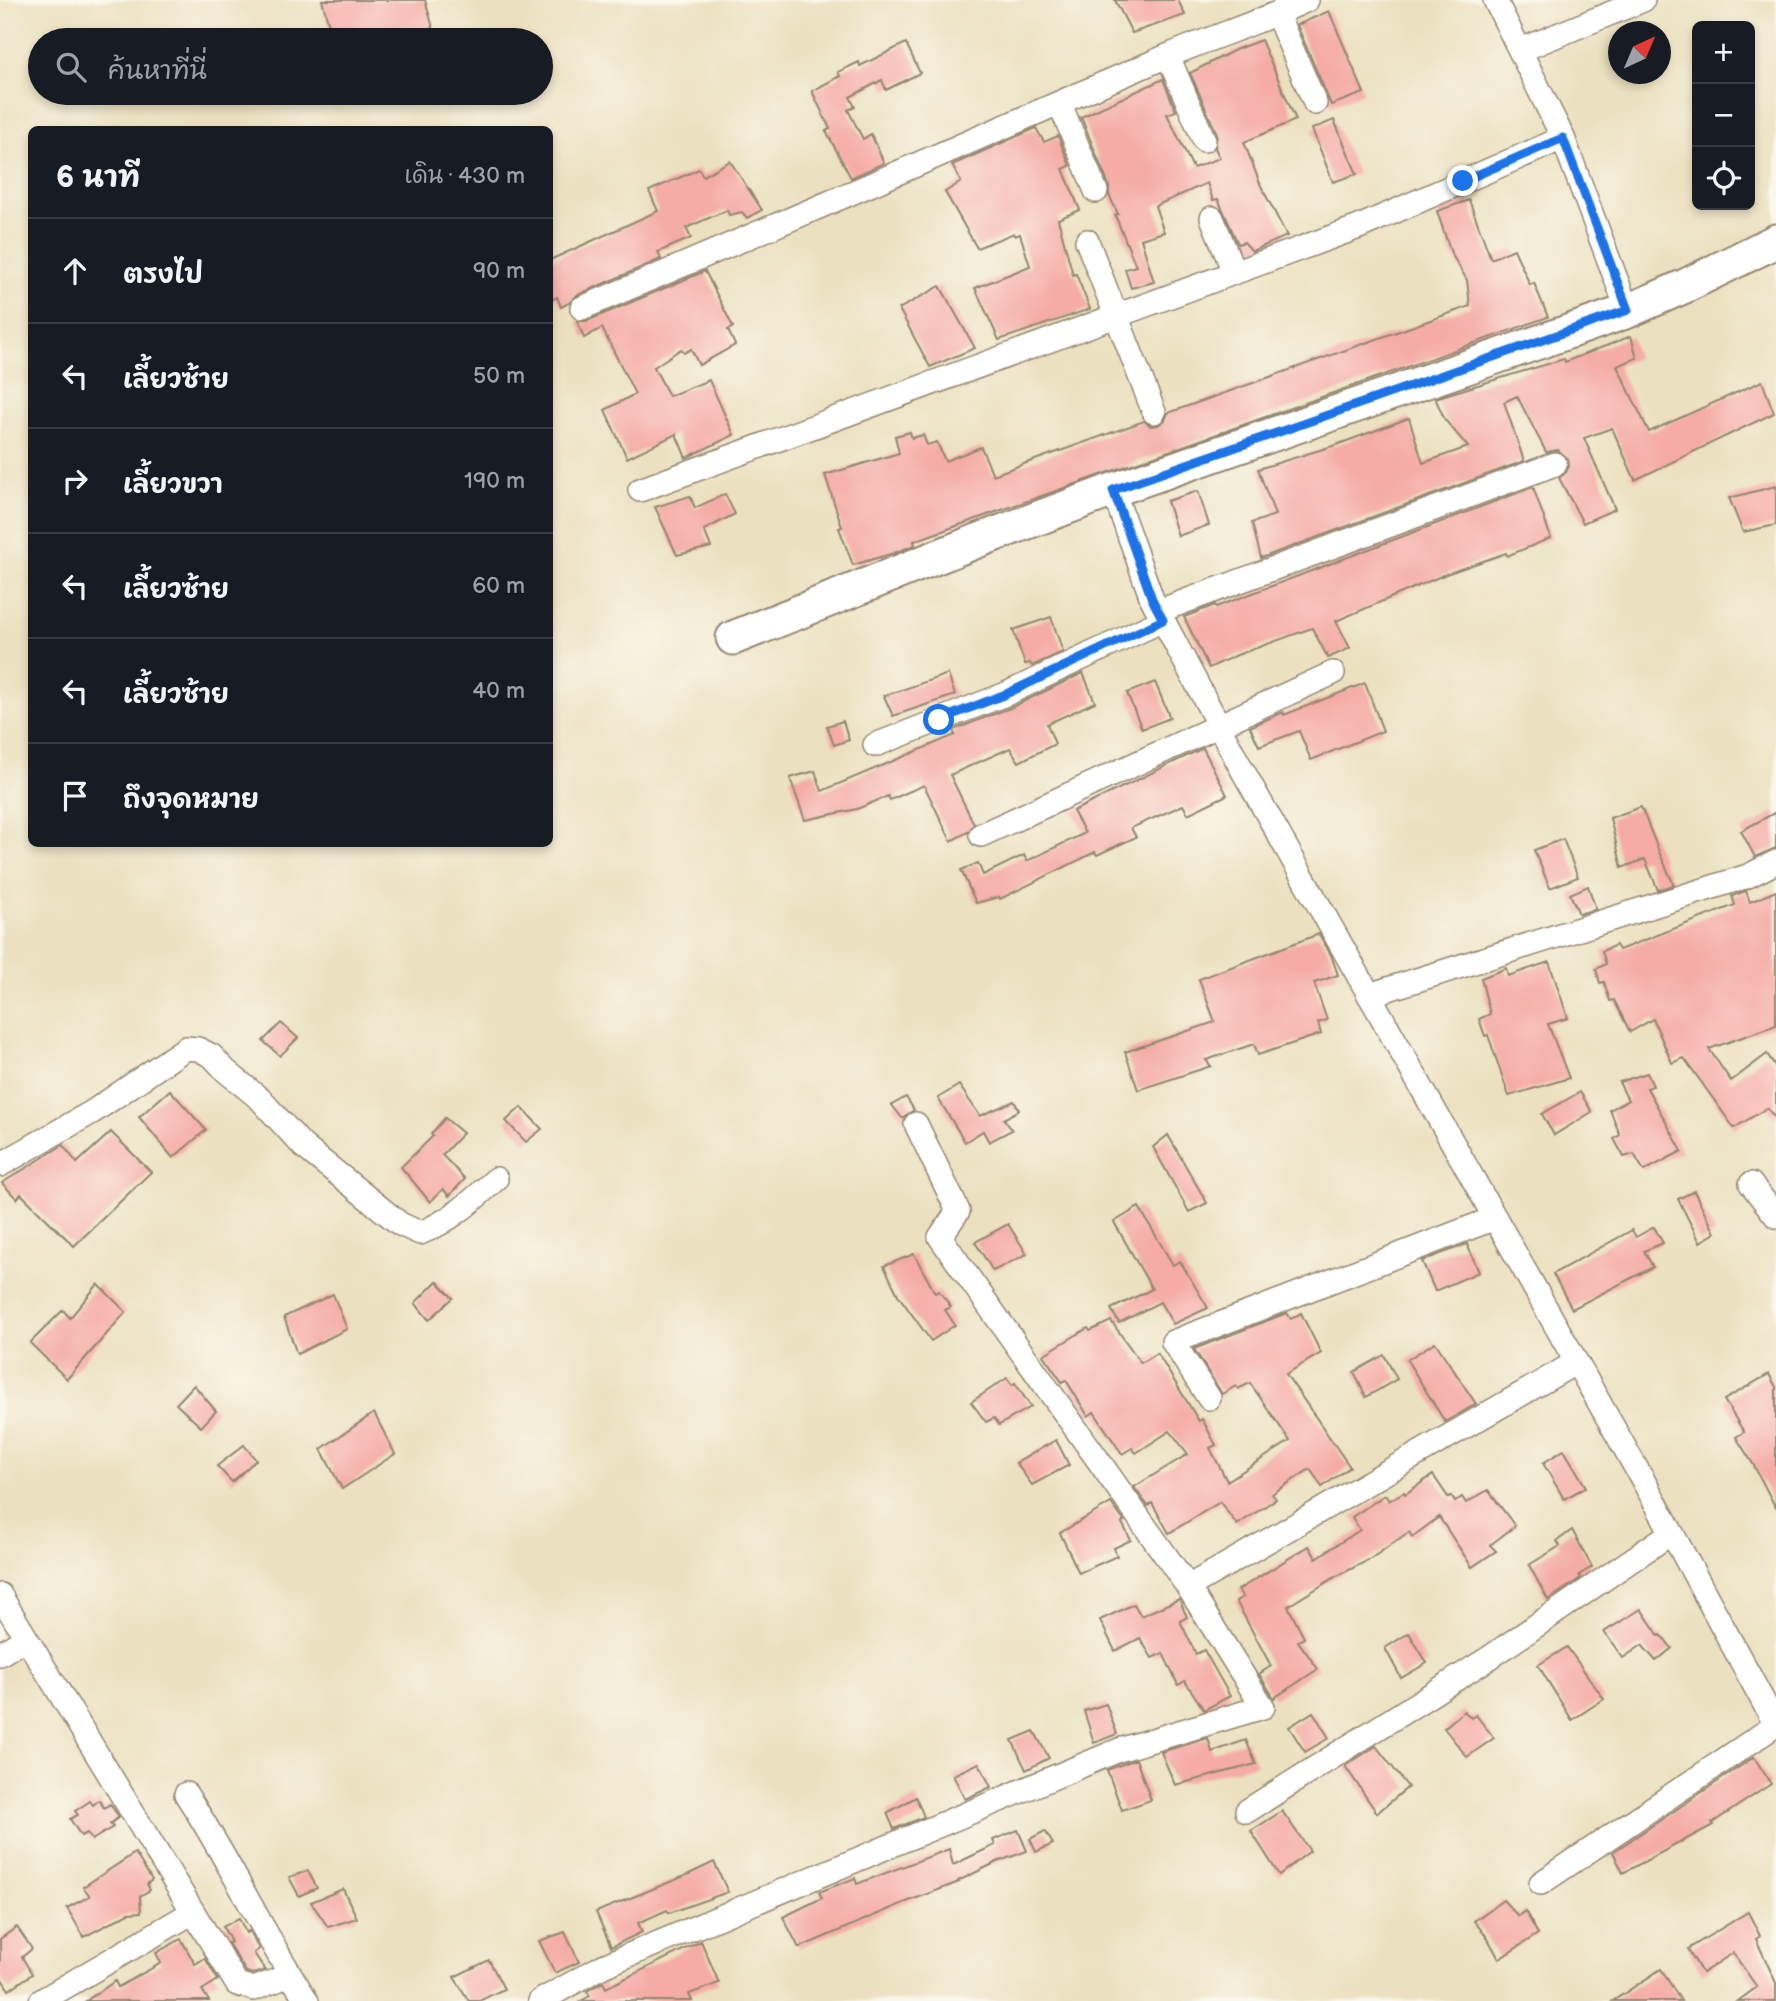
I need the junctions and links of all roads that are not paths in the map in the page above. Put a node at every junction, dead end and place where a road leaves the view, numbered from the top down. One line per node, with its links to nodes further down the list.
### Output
1 (1307, 0): 4 (street)
2 (1495, 0): 5 (street)
3 (1643, 0): 5 (street)
4 (1277, 15): 6 (street); 7 (street)
5 (1521, 50): 9 (street)
6 (1168, 56): 8 (street); 10 (street)
7 (1315, 103)
8 (1060, 104): 11 (street); 16 (street)
9 (1563, 138): 15 (street); 17 (street)
10 (1204, 140)
11 (1096, 191)
12 (1212, 218): 15 (street)
13 (1087, 241): 18 (street)
14 (1776, 241): 17 (street)
15 (1234, 272): 18 (street)
16 (582, 308)
17 (1628, 310): 22 (street)
18 (1117, 315): 19 (street); 21 (street)
19 (1154, 412)
20 (1555, 464): 23 (street)
21 (640, 490)
22 (1113, 490): 23 (street); 24 (street)
23 (1161, 616): 26 (street); 27 (street)
24 (733, 638)
25 (1333, 673): 26 (street)
26 (1219, 724): 28 (street); 30 (street)
27 (875, 746)
28 (981, 835)
29 (1776, 862): 30 (street)
30 (1369, 995): 36 (street)
31 (916, 1124): 40 (street)
32 (0, 1165): 33 (street)
33 (496, 1179)
34 (1751, 1184): 35 (street)
35 (1776, 1216)
36 (1495, 1218): 37 (street); 38 (street)
37 (1576, 1363): 39 (street); 40 (street)
38 (1209, 1398)
39 (1671, 1533): 44 (street); 46 (street)
40 (1188, 1587): 52 (street)
41 (0, 1595): 42 (street)
42 (26, 1638): 43 (street); 48 (street)
43 (0, 1654)
44 (1776, 1725): 47 (street)
45 (186, 1794): 49 (street)
46 (1247, 1811)
47 (1541, 1883)
48 (193, 1912): 49 (street); 50 (street)
49 (290, 1975): 51 (street)
50 (41, 2001)
51 (307, 2001)
52 (540, 2001)

